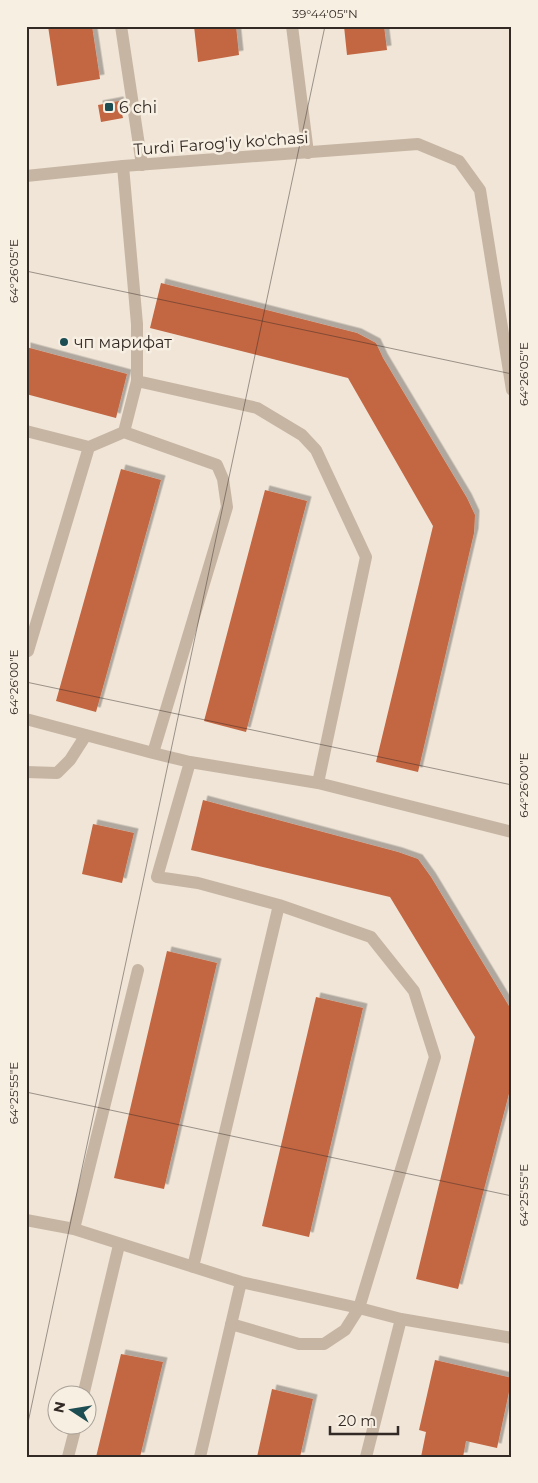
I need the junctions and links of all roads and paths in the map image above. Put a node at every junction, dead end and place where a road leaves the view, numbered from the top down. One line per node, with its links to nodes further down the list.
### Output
1 (121, 26): 4 (street)
2 (292, 26): 3 (street)
3 (308, 153): 4 (street, Turdi Farog'iy ko'chasi); 8 (street, Turdi Farog'iy ko'chasi)
4 (142, 165): 5 (street, Turdi Farog'iy ko'chasi)
5 (123, 166): 6 (street, Turdi Farog'iy ko'chasi); 7 (street)
6 (26, 176)
7 (137, 382): 10 (street); 18 (street)
8 (512, 390)
9 (26, 431): 11 (street)
10 (124, 432): 11 (street); 15 (street)
11 (90, 447): 12 (street)
12 (27, 653)
13 (26, 719): 14 (street)
14 (86, 735): 15 (street); 17 (street)
15 (153, 753): 16 (street)
16 (190, 762): 18 (street); 20 (street)
17 (26, 772)
18 (318, 783): 19 (street)
19 (512, 832)
20 (279, 905): 25 (street); 27 (street)
21 (138, 970): 23 (street)
22 (26, 1220): 23 (street)
23 (74, 1229): 24 (street)
24 (120, 1245): 25 (street); 31 (street)
25 (193, 1267): 26 (street)
26 (240, 1282): 27 (street); 29 (street)
27 (359, 1308): 28 (street); 29 (street)
28 (401, 1319): 30 (street); 35 (street)
29 (231, 1324): 34 (street)
30 (512, 1338)
31 (85, 1386)
32 (73, 1436): 33 (street)
33 (68, 1457)
34 (200, 1457)
35 (366, 1457)

